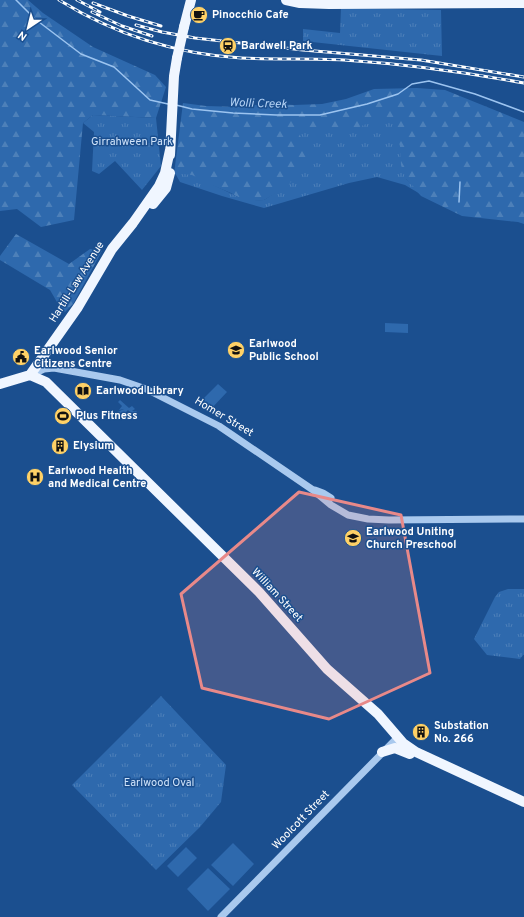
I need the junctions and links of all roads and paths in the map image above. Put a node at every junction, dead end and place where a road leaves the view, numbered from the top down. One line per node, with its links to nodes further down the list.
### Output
1 (191, 0): 4 (main road, Hartill-Law Avenue, bridge)
2 (286, 0): 3 (main road)
3 (524, 3)
4 (30, 375): 5 (main road, Homer Street); 6 (street, Homer Street); 7 (main road, William Street)
5 (0, 384)
6 (524, 519)
7 (397, 738): 8 (street, Woolcott Street); 9 (main road, William Street)
8 (382, 752): 9 (main road); 11 (street, Woolcott Street)
9 (434, 761): 10 (main road, William Street)
10 (524, 802)
11 (221, 917)

